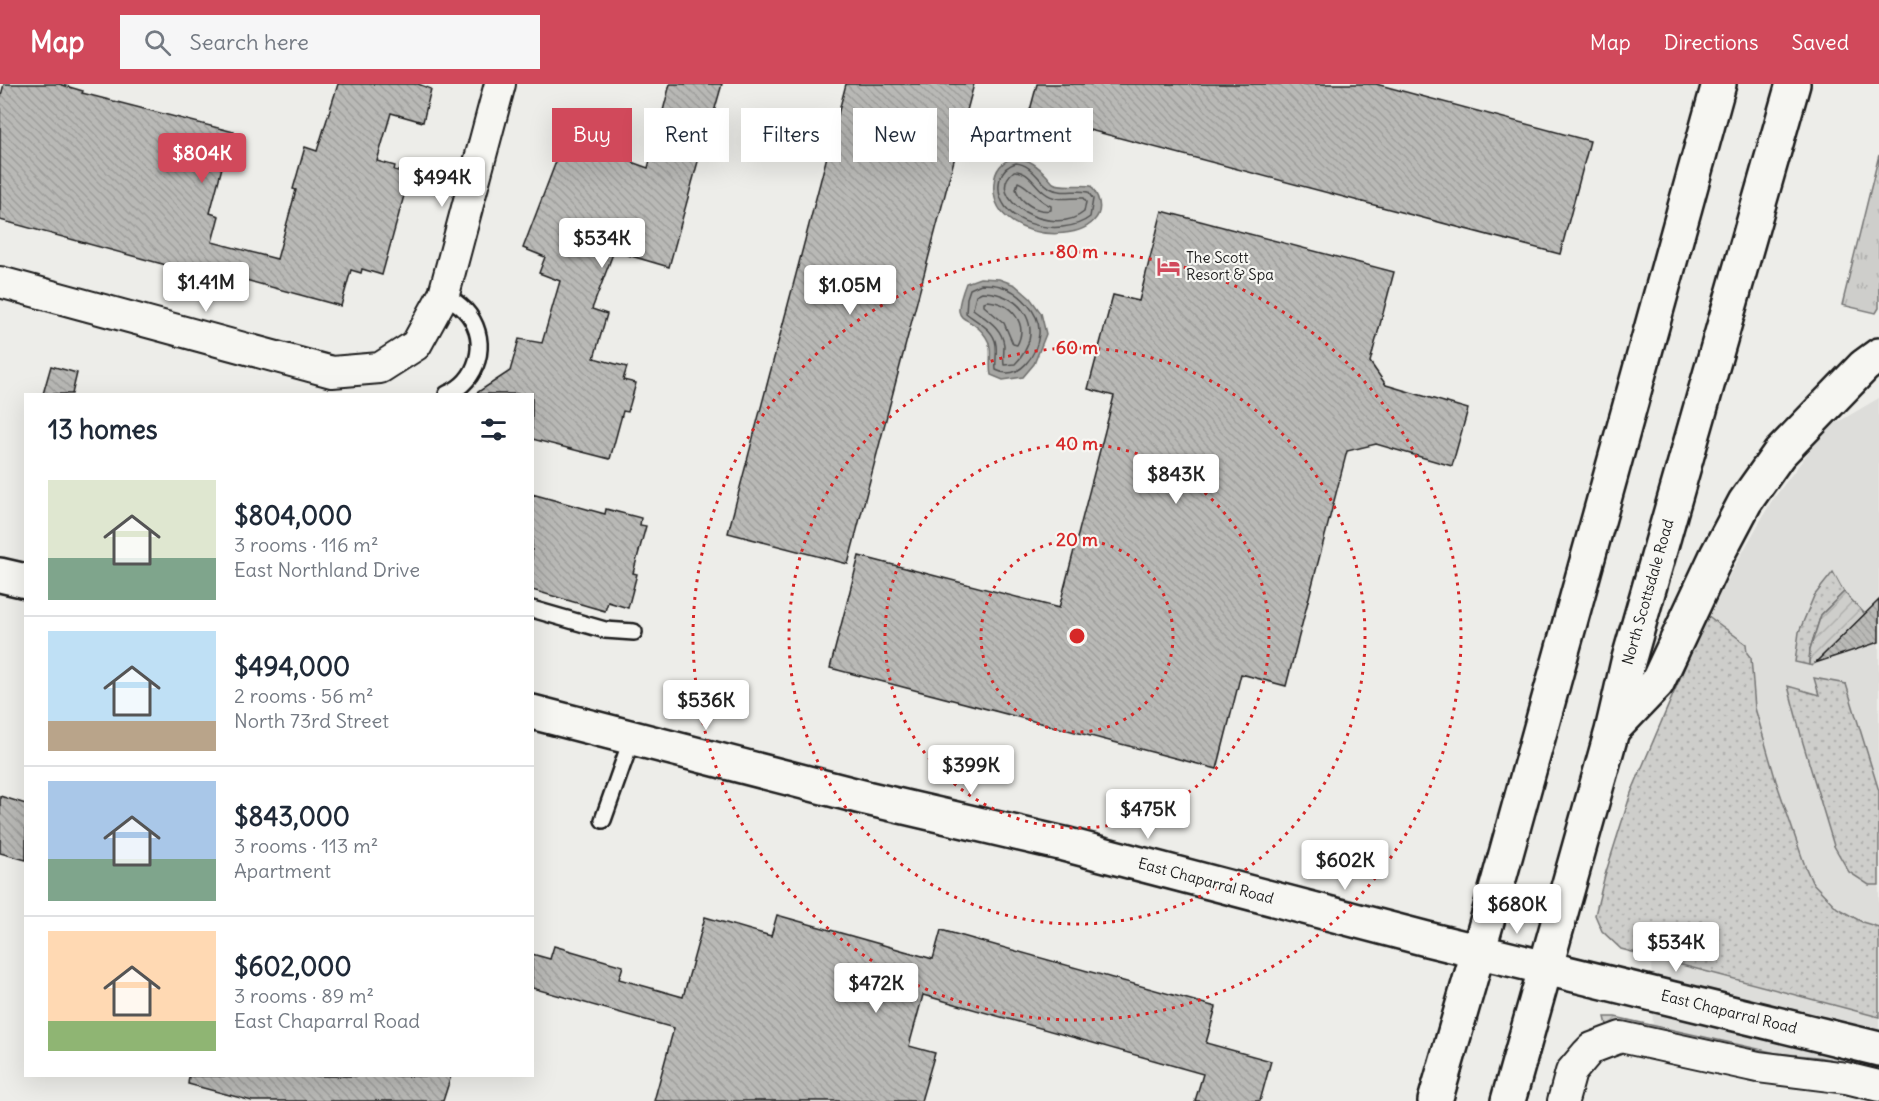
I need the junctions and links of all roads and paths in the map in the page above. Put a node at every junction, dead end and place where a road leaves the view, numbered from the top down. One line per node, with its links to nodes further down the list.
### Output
1 (500, 84): 5 (street)
2 (1719, 84): 16 (main road)
3 (1792, 84): 13 (main road, North Scottsdale Road)
4 (0, 282): 5 (street)
5 (444, 294): 7 (lane)
6 (1874, 361): 13 (main road)
7 (449, 393)
8 (0, 575): 9 (main road)
9 (24, 581)
10 (534, 610): 11 (lane)
11 (634, 632)
12 (534, 713): 14 (main road, East Chaparral Road)
13 (1612, 731): 17 (main road, North Scottsdale Road)
14 (632, 738): 15 (lane); 16 (main road, East Chaparral Road)
15 (603, 819)
16 (1478, 951): 17 (main road, East Chaparral Road); 20 (main road)
17 (1545, 968): 18 (main road, East Chaparral Road); 21 (main road, North Scottsdale Road)
18 (1879, 1049)
19 (1879, 1086): 22 (street)
20 (1435, 1101)
21 (1508, 1101)
22 (1563, 1101)

